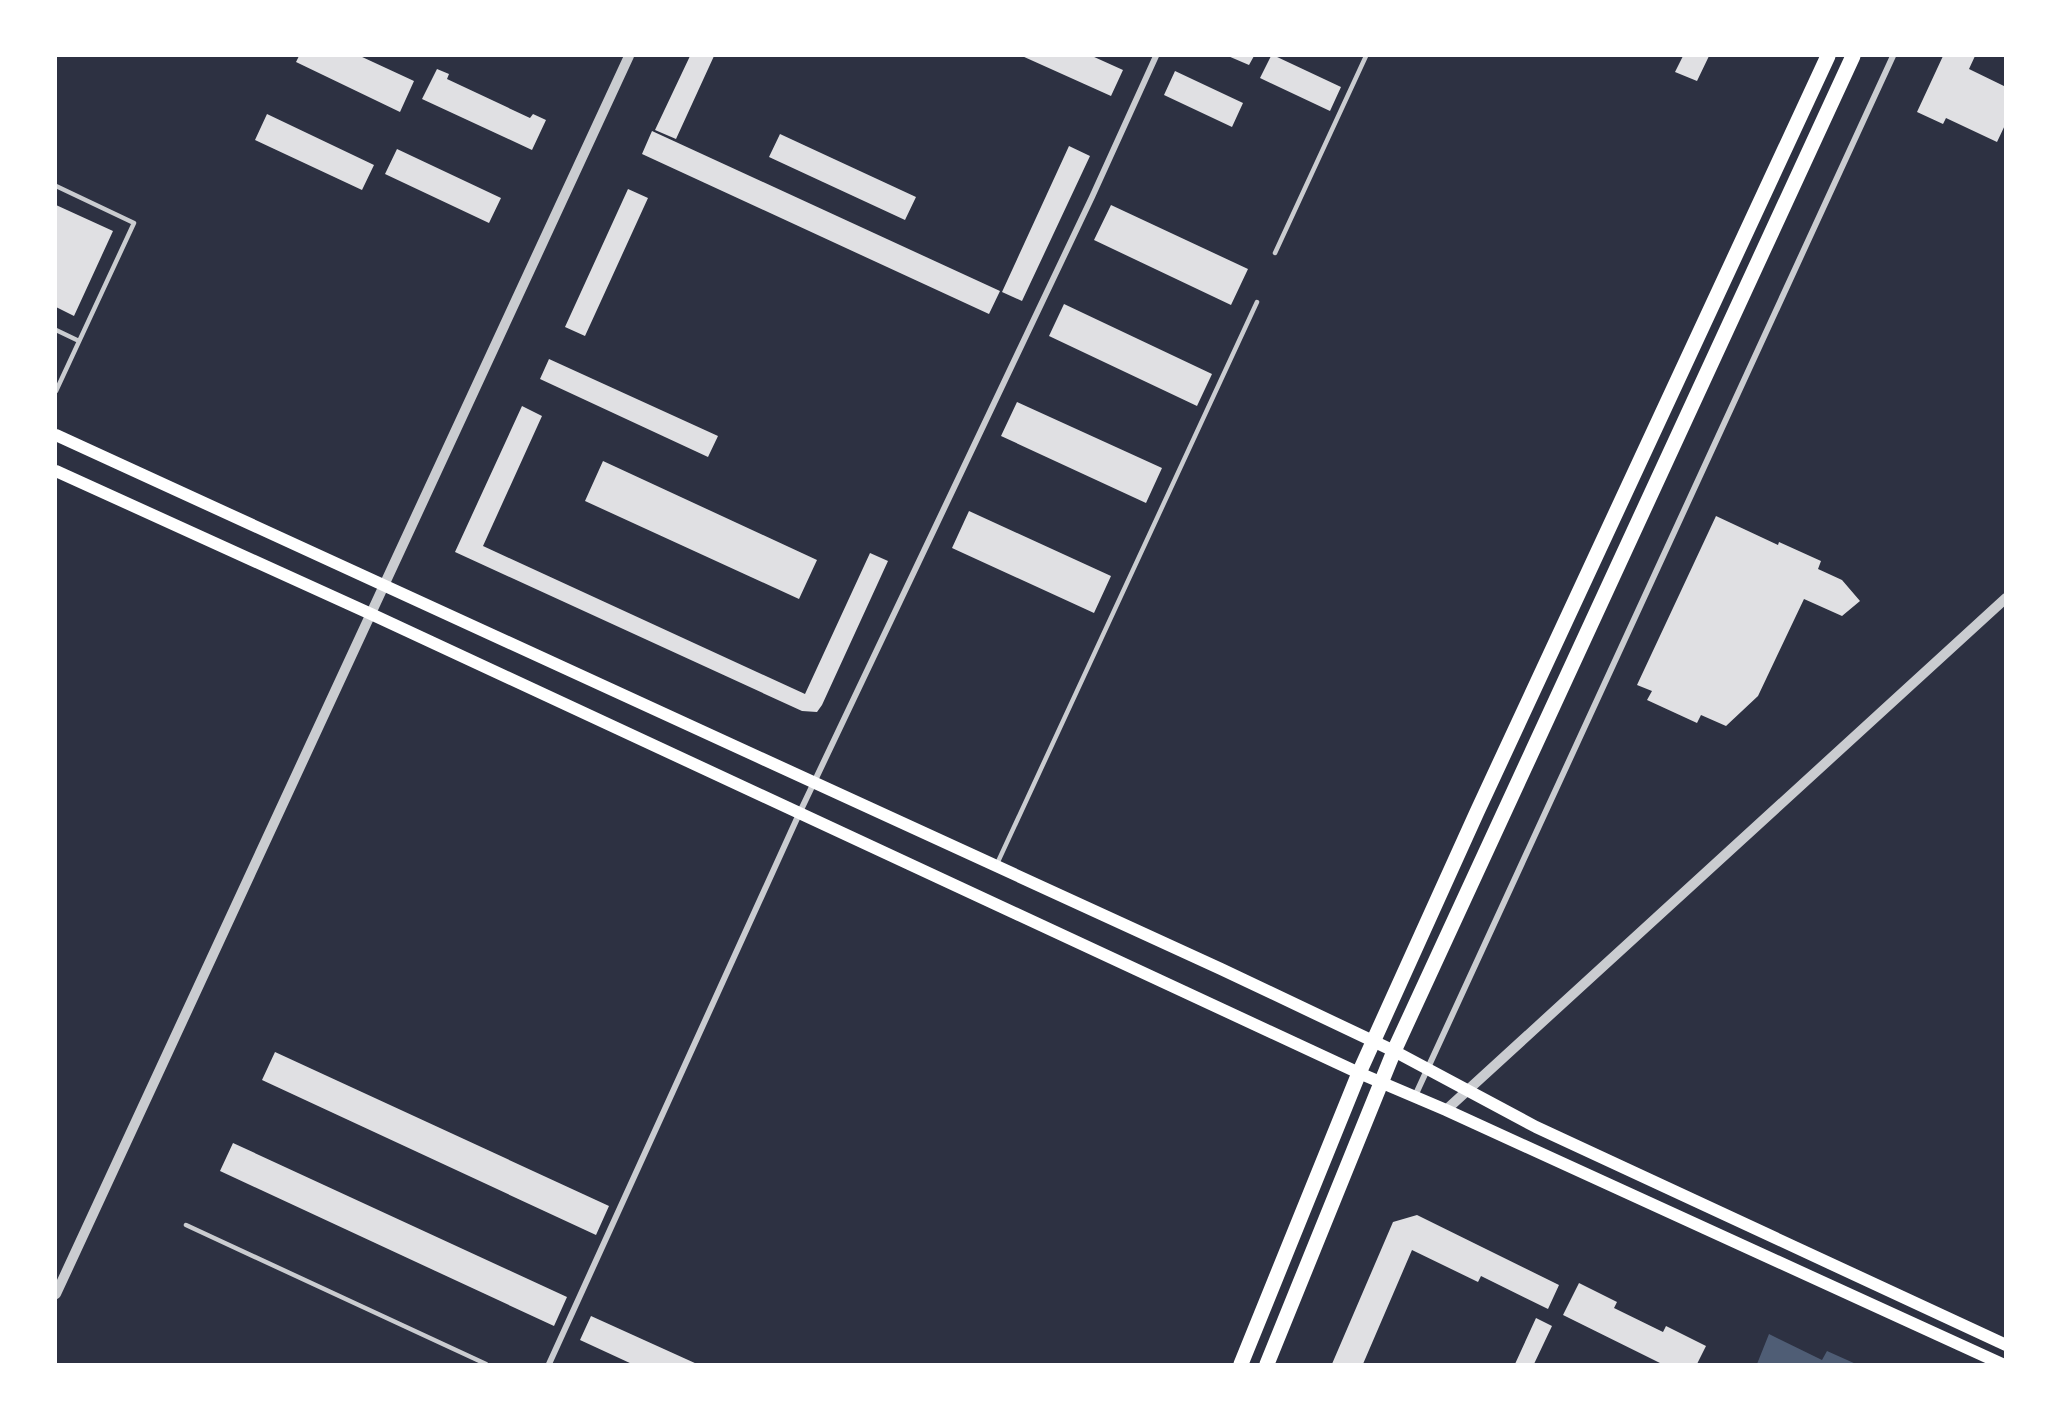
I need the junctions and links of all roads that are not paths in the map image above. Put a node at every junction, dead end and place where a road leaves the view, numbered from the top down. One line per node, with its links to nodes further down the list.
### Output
1 (628, 56): 15 (street)
2 (1156, 56): 18 (street)
3 (1366, 56): 8 (lane)
4 (1828, 56): 21 (main road)
5 (1853, 56): 22 (main road)
6 (1893, 56): 23 (street)
7 (56, 186): 11 (lane)
8 (1275, 254)
9 (1257, 302): 20 (lane)
10 (56, 330): 11 (lane)
11 (79, 341): 12 (lane)
12 (56, 391)
13 (56, 435): 15 (main road)
14 (56, 471): 17 (main road)
15 (383, 585): 17 (street); 18 (main road)
16 (2006, 598): 26 (street)
17 (371, 614): 19 (main road); 30 (street)
18 (814, 783): 19 (street); 20 (main road)
19 (799, 814): 24 (main road); 33 (street)
20 (995, 867): 21 (main road)
21 (1373, 1041): 22 (main road); 24 (main road)
22 (1394, 1051): 23 (main road); 25 (main road)
23 (1427, 1069): 26 (main road); 27 (street)
24 (1359, 1073): 25 (main road); 34 (main road)
25 (1381, 1082): 27 (main road); 35 (main road)
26 (1467, 1090): 28 (street); 31 (main road)
27 (1415, 1096): 28 (main road)
28 (1446, 1110): 36 (main road)
29 (186, 1225): 32 (lane)
30 (56, 1294)
31 (2006, 1345)
32 (486, 1365)
33 (549, 1365)
34 (1241, 1365)
35 (1267, 1365)
36 (2002, 1365)

